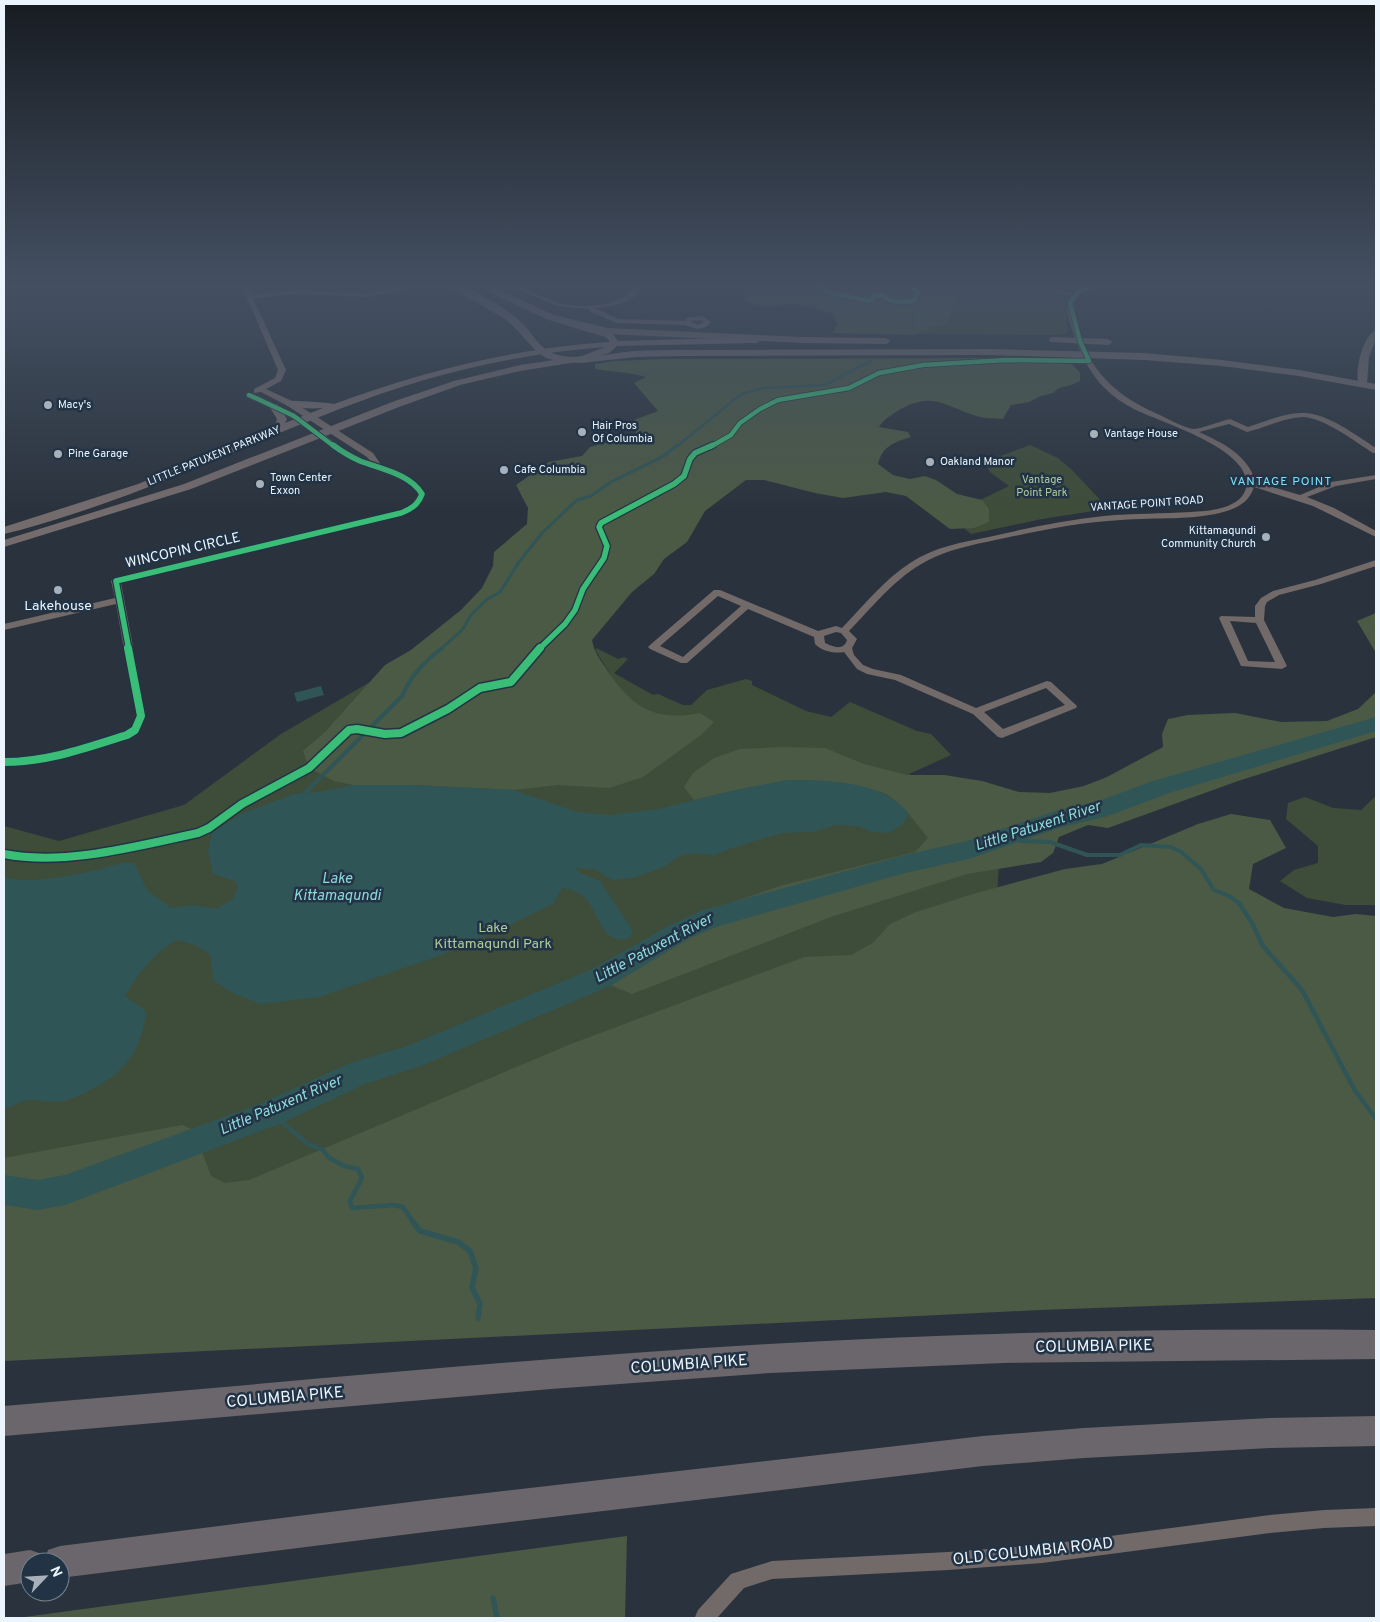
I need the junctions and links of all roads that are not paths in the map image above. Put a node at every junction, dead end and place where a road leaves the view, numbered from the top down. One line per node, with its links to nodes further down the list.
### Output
1 (277, 360): 10 (street)
2 (495, 360): 11 (main road, LITTLE PATUXENT PARKWAY)
3 (574, 360): 17 (main road, LITTLE PATUXENT PARKWAY)
4 (1088, 360): 18 (street)
5 (1182, 360): 7 (main road, LITTLE PATUXENT PARKWAY)
6 (1364, 360): 7 (main road)
7 (1359, 375): 8 (main road, LITTLE PATUXENT PARKWAY); 9 (main road, LITTLE PATUXENT PARKWAY)
8 (1376, 375)
9 (1376, 387)
10 (261, 389): 12 (street); 13 (street)
11 (358, 398): 12 (main road); 14 (main road, LITTLE PATUXENT PARKWAY)
12 (289, 403): 14 (street)
13 (274, 406): 15 (street); 16 (main road)
14 (311, 417): 15 (main road, LITTLE PATUXENT PARKWAY); 17 (street)
15 (301, 421): 16 (main road, LITTLE PATUXENT PARKWAY); 19 (street)
16 (278, 430): 25 (main road, LITTLE PATUXENT PARKWAY)
17 (331, 431): 19 (main road, LITTLE PATUXENT PARKWAY); 21 (street)
18 (1193, 431): 20 (street); 23 (street)
19 (319, 436): 21 (street); 27 (main road, LITTLE PATUXENT PARKWAY)
20 (1376, 452)
21 (378, 466): 29 (street, WINCOPIN CIRCLE)
22 (1376, 477): 24 (street)
23 (1252, 484): 24 (street); 33 (street, VANTAGE POINT ROAD)
24 (1302, 497): 26 (street)
25 (4, 531)
26 (1376, 534)
27 (4, 544)
28 (1376, 563): 31 (street)
29 (119, 600): 32 (street); 37 (street, WINCOPIN CIRCLE)
30 (747, 605): 30 (street); 34 (street)
31 (1259, 620): 31 (street)
32 (4, 627)
33 (844, 631): 34 (street); 35 (street)
34 (819, 635): 35 (street)
35 (847, 648): 36 (street)
36 (977, 712): 36 (street)
37 (4, 762)
38 (1376, 1344): 39 (highway, COLUMBIA PIKE)
39 (4, 1421)
40 (1376, 1431): 42 (highway)
41 (1376, 1517): 45 (street, OLD COLUMBIA ROAD)
42 (70, 1561)
43 (20, 1568): 44 (highway)
44 (4, 1570)
45 (705, 1617)

